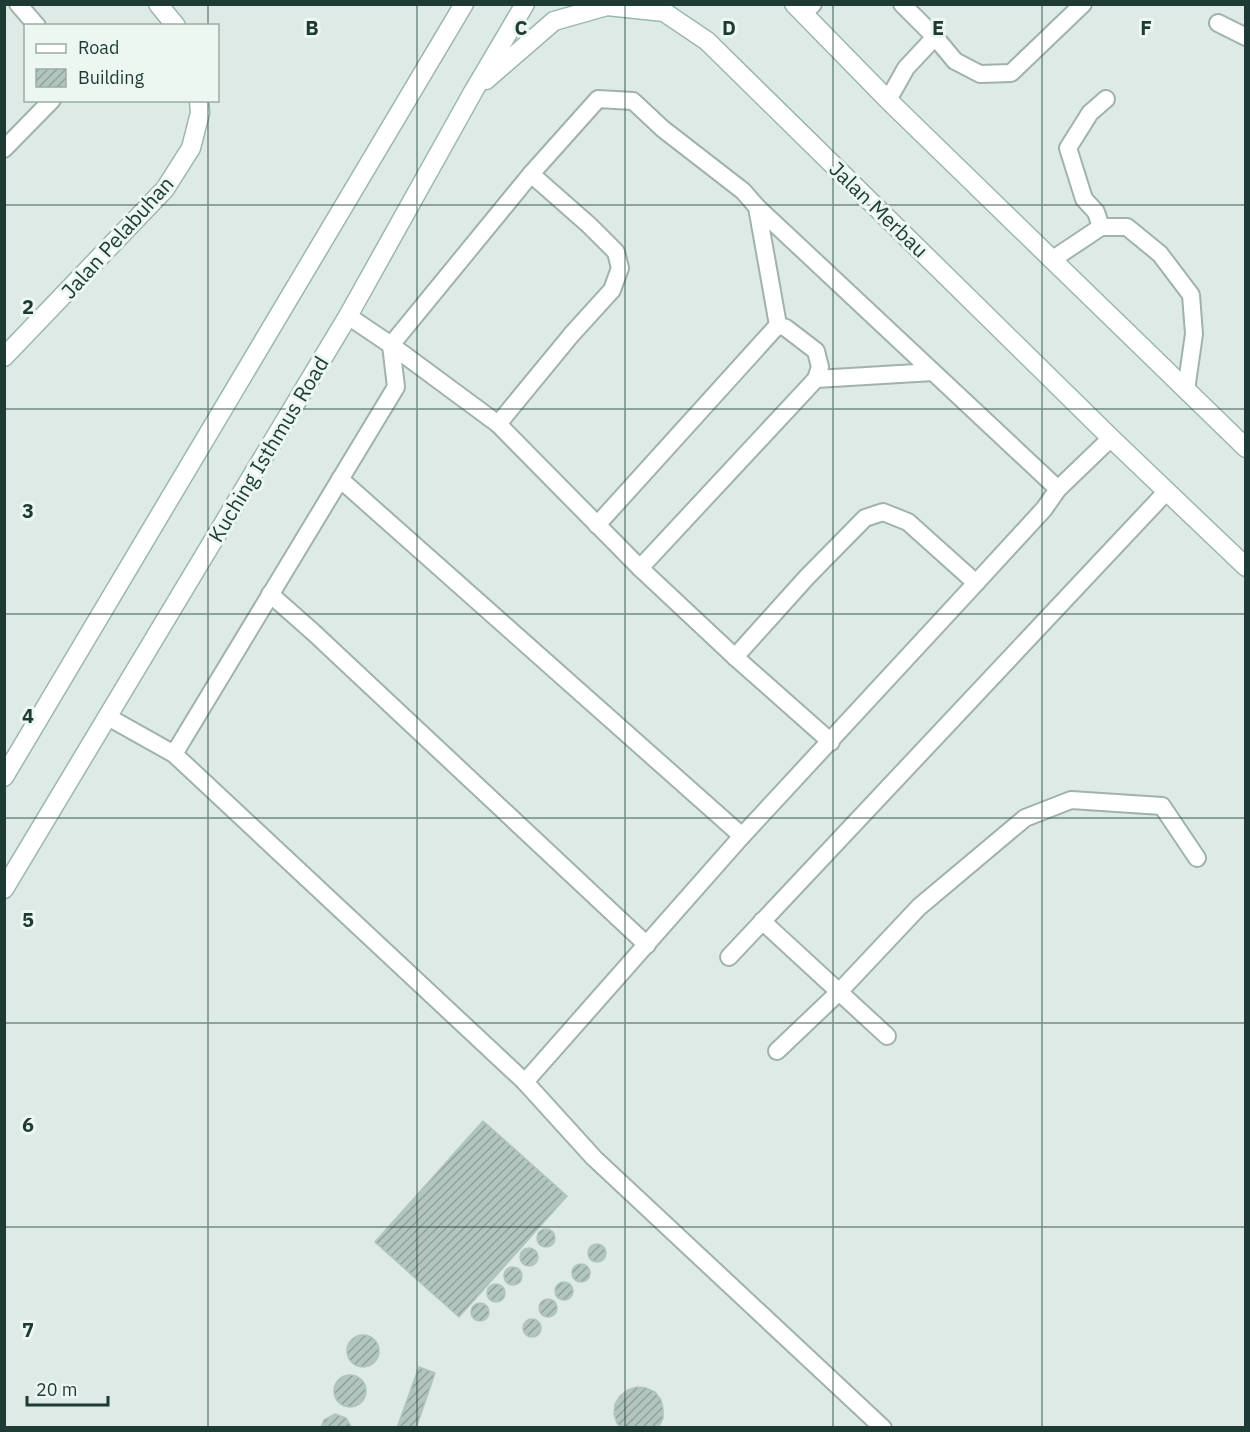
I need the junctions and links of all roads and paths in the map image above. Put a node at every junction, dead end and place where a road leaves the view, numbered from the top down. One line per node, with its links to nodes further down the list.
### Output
1 (18, 4): 9 (lane)
2 (158, 4): 10 (street)
3 (464, 4): 45 (street)
4 (525, 4): 13 (street, Kuching Isthmus Road)
5 (902, 4): 12 (lane)
6 (1083, 4): 12 (lane)
7 (804, 7): 15 (street)
8 (1218, 23): 11 (lane)
9 (35, 24)
10 (174, 24)
11 (1245, 37)
12 (935, 38): 15 (lane)
13 (473, 92): 23 (street, Kuching Isthmus Road); 31 (street, Jalan Merbau)
14 (1106, 99): 21 (lane)
15 (888, 100): 22 (street)
16 (50, 102): 18 (lane)
17 (199, 102): 26 (street, Jalan Pelabuhan)
18 (4, 149)
19 (531, 174): 20 (lane); 25 (lane); 30 (lane)
20 (757, 207): 24 (lane); 27 (lane)
21 (1101, 227): 22 (lane); 29 (lane)
22 (1053, 259): 29 (street)
23 (348, 316): 25 (lane); 42 (street, Kuching Isthmus Road)
24 (778, 325): 28 (lane); 36 (lane)
25 (391, 345): 30 (lane); 33 (lane)
26 (4, 357)
27 (933, 372): 28 (lane); 34 (lane)
28 (816, 379): 38 (lane)
29 (1186, 390): 32 (street)
30 (498, 424): 36 (lane)
31 (1111, 438): 34 (lane); 35 (street, Jalan Merbau)
32 (1245, 448)
33 (340, 479): 40 (lane); 46 (lane)
34 (1058, 489): 39 (lane)
35 (1167, 490): 37 (street, Jalan Merbau); 49 (lane)
36 (597, 525): 38 (lane)
37 (1245, 567)
38 (640, 568): 41 (lane)
39 (976, 584): 41 (lane); 43 (lane)
40 (270, 594): 44 (lane); 50 (lane)
41 (735, 657): 43 (lane)
42 (108, 717): 44 (lane); 48 (street, Kuching Isthmus Road)
43 (831, 742): 46 (lane)
44 (174, 754): 55 (lane)
45 (4, 777)
46 (742, 836): 50 (lane)
47 (1197, 858): 52 (lane)
48 (4, 889)
49 (762, 921): 51 (lane); 52 (lane)
50 (647, 945): 55 (lane)
51 (729, 957)
52 (839, 992): 53 (lane); 54 (lane)
53 (887, 1036)
54 (777, 1051)
55 (525, 1082): 56 (lane)
56 (883, 1428)

